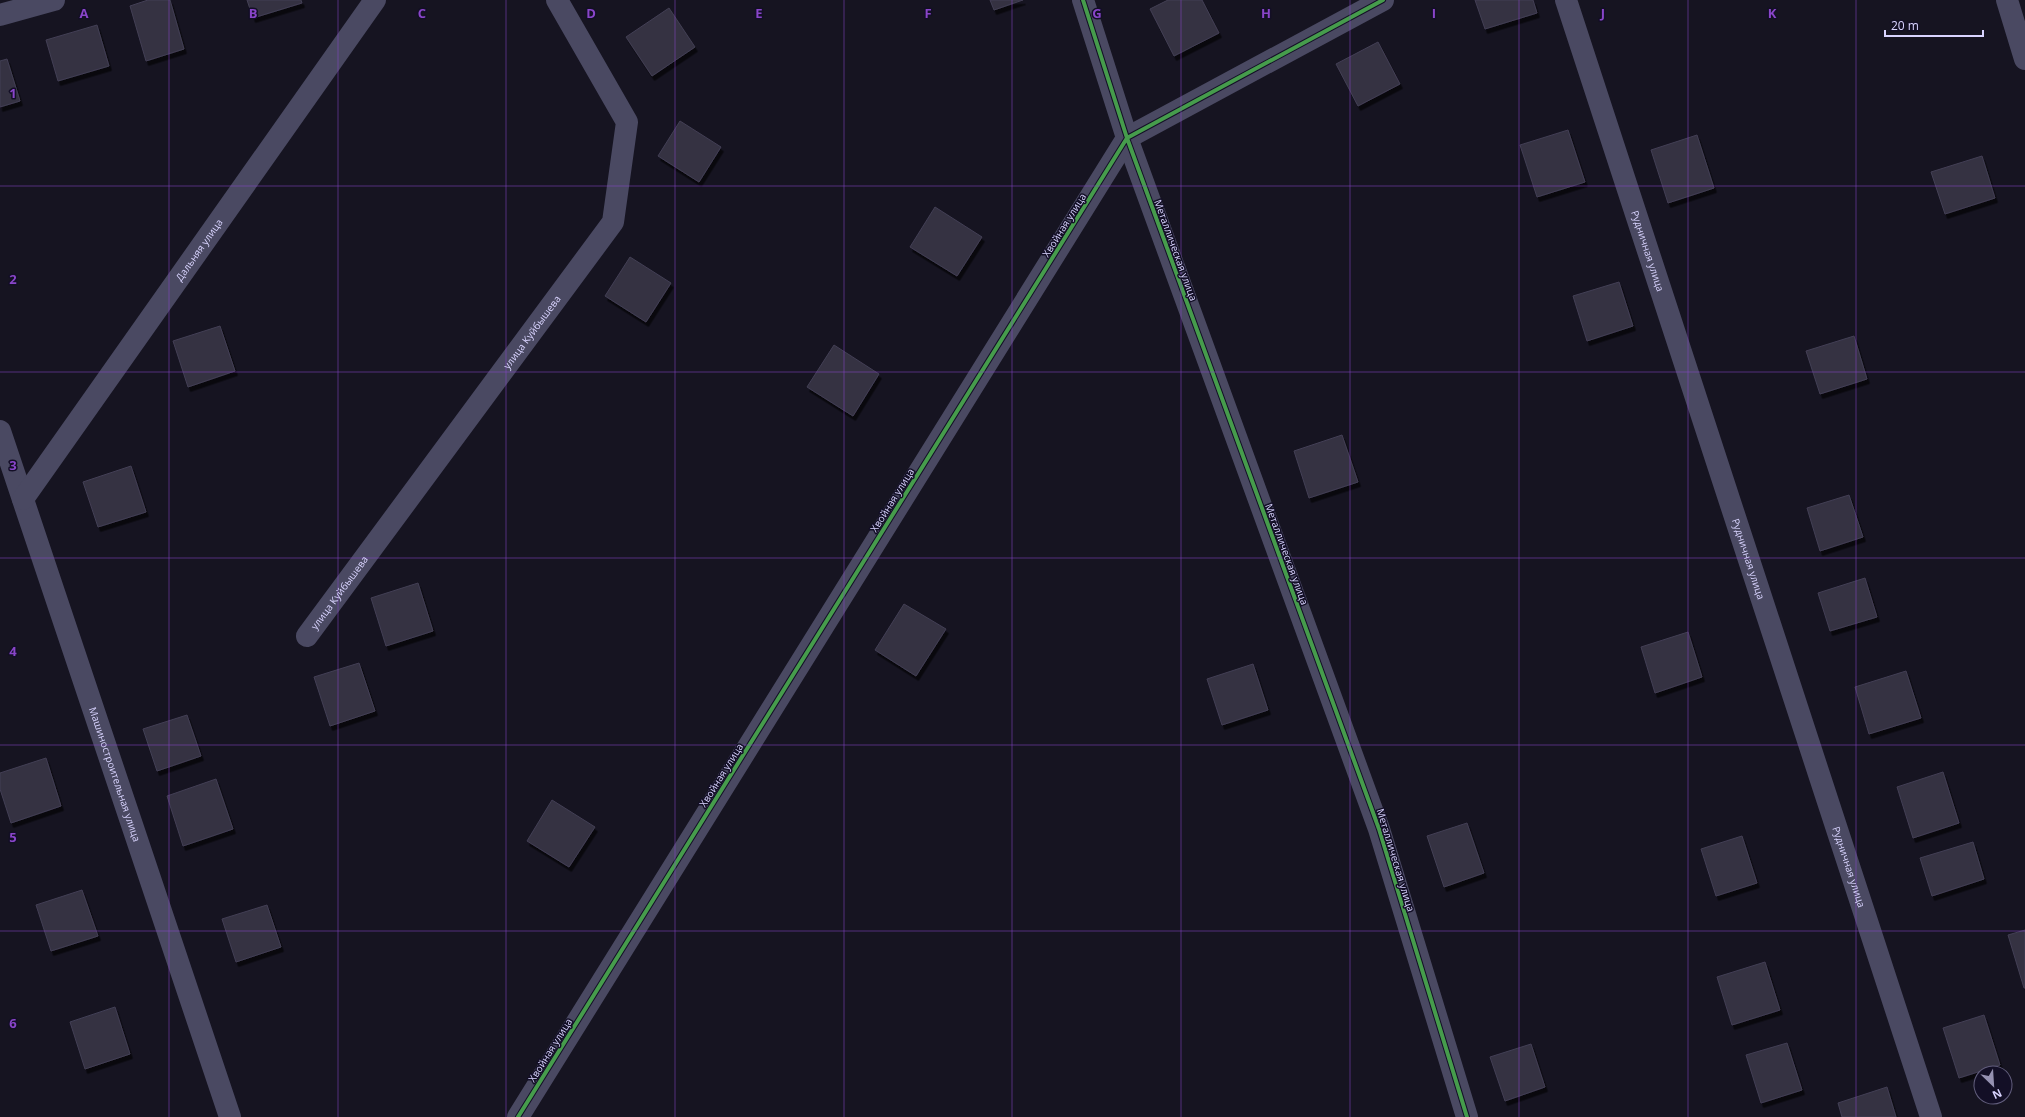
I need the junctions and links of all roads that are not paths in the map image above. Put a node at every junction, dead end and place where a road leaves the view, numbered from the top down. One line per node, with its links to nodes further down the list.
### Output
1 (54, 0): 8 (street)
2 (375, 0): 12 (street, Дальняя улица)
3 (557, 0): 13 (street, улица Куйбышева)
4 (1083, 0): 10 (street, Металлическая улица)
5 (1383, 0): 10 (street, Хвойная улица)
6 (1566, 0): 17 (street, Рудничная улица)
7 (2006, 0): 9 (street)
8 (0, 15)
9 (2025, 59)
10 (1127, 138): 15 (street, Хвойная улица); 16 (street, Металлическая улица)
11 (0, 431): 12 (street, Машиностроительная улица)
12 (23, 499): 14 (street, Машиностроительная улица)
13 (307, 636)
14 (230, 1117)
15 (518, 1117)
16 (1466, 1117)
17 (1931, 1117)

